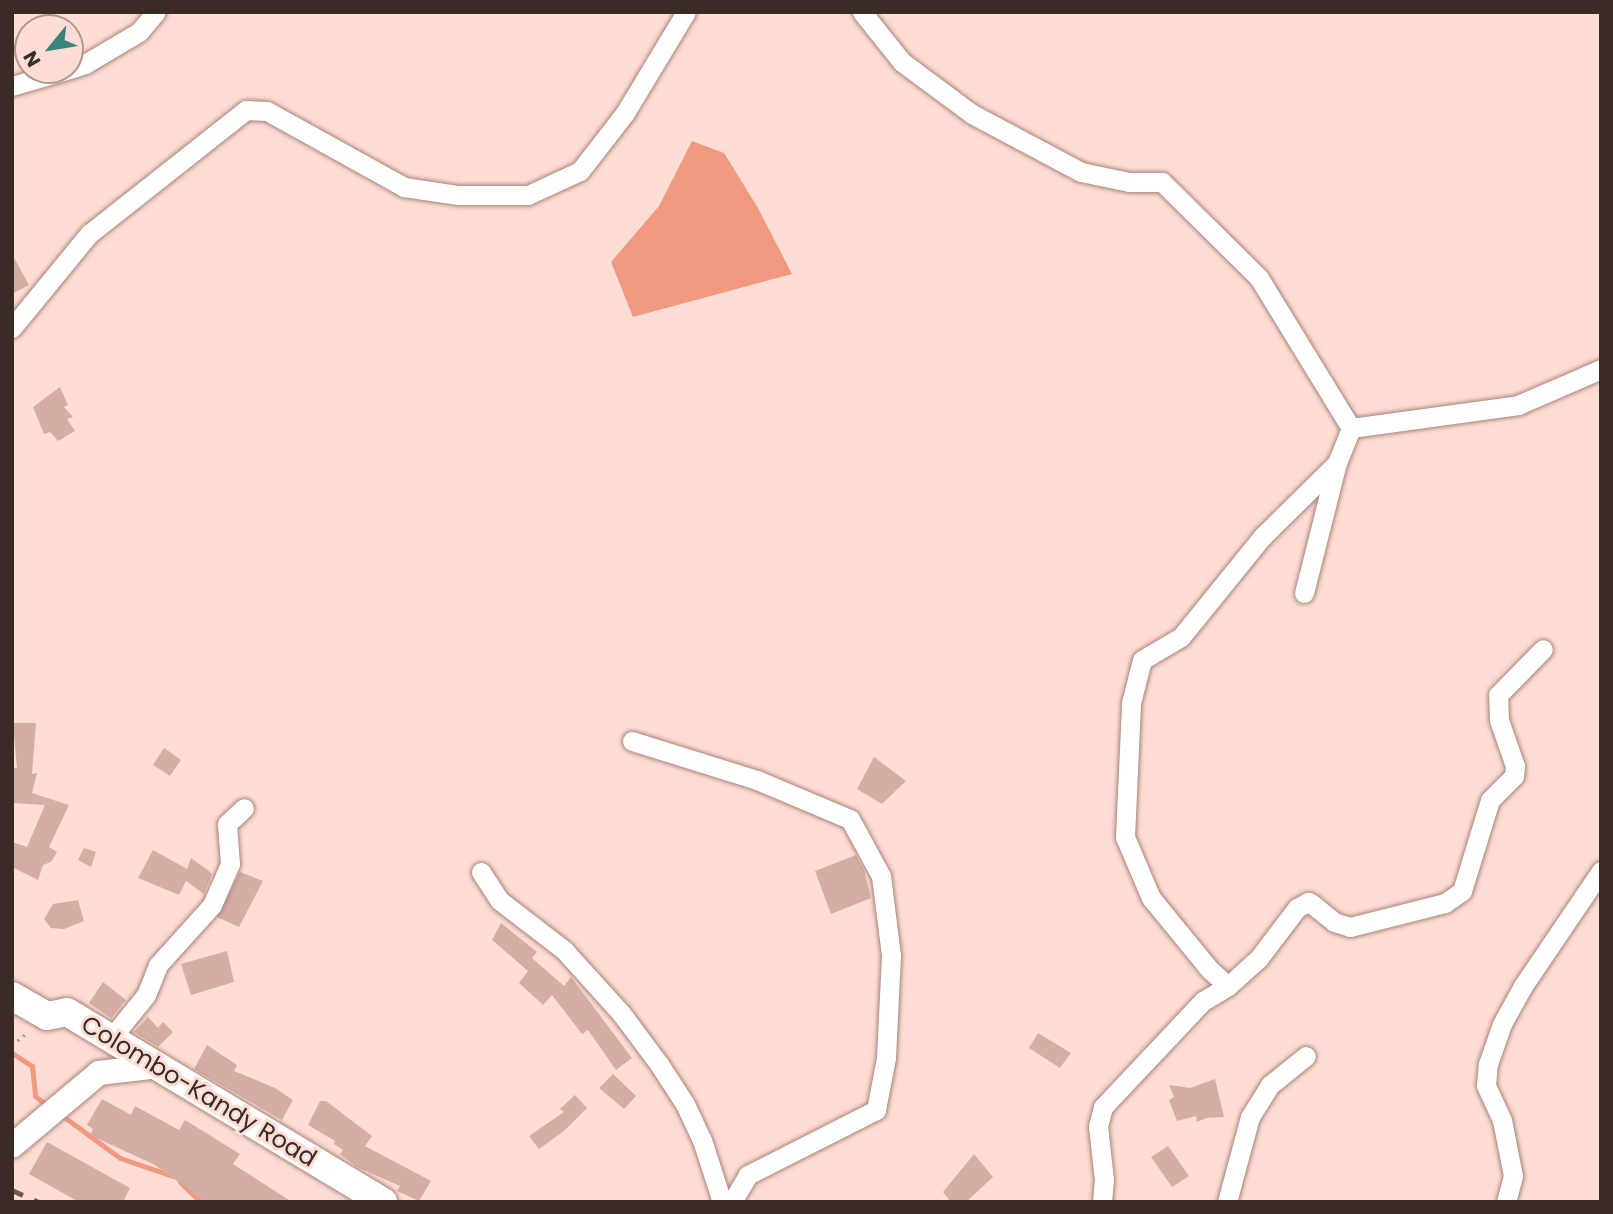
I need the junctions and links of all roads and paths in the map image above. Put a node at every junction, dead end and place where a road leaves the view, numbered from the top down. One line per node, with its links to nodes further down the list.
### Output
1 (156, 12): 4 (street)
2 (686, 12): 5 (street)
3 (862, 12): 7 (street)
4 (84, 64)
5 (12, 328)
6 (1601, 369): 7 (street)
7 (1352, 428): 8 (street)
8 (1337, 463): 9 (street); 15 (street)
9 (1304, 593)
10 (1543, 649): 15 (street)
11 (632, 741): 26 (street)
12 (244, 808): 18 (street)
13 (1601, 871): 29 (street)
14 (481, 872): 25 (street)
15 (1228, 986): 27 (street)
16 (12, 996): 18 (highway, Colombo-Kandy Road)
17 (33, 1027): 19 (path)
18 (112, 1037): 21 (highway, Colombo-Kandy Road); 22 (main road)
19 (12, 1045)
20 (1306, 1056): 28 (street)
21 (159, 1066): 22 (main road); 24 (highway, Colombo-Kandy Road)
22 (99, 1073): 23 (main road)
23 (12, 1146)
24 (383, 1202)
25 (722, 1202)
26 (732, 1202)
27 (1102, 1202)
28 (1227, 1202)
29 (1506, 1202)

